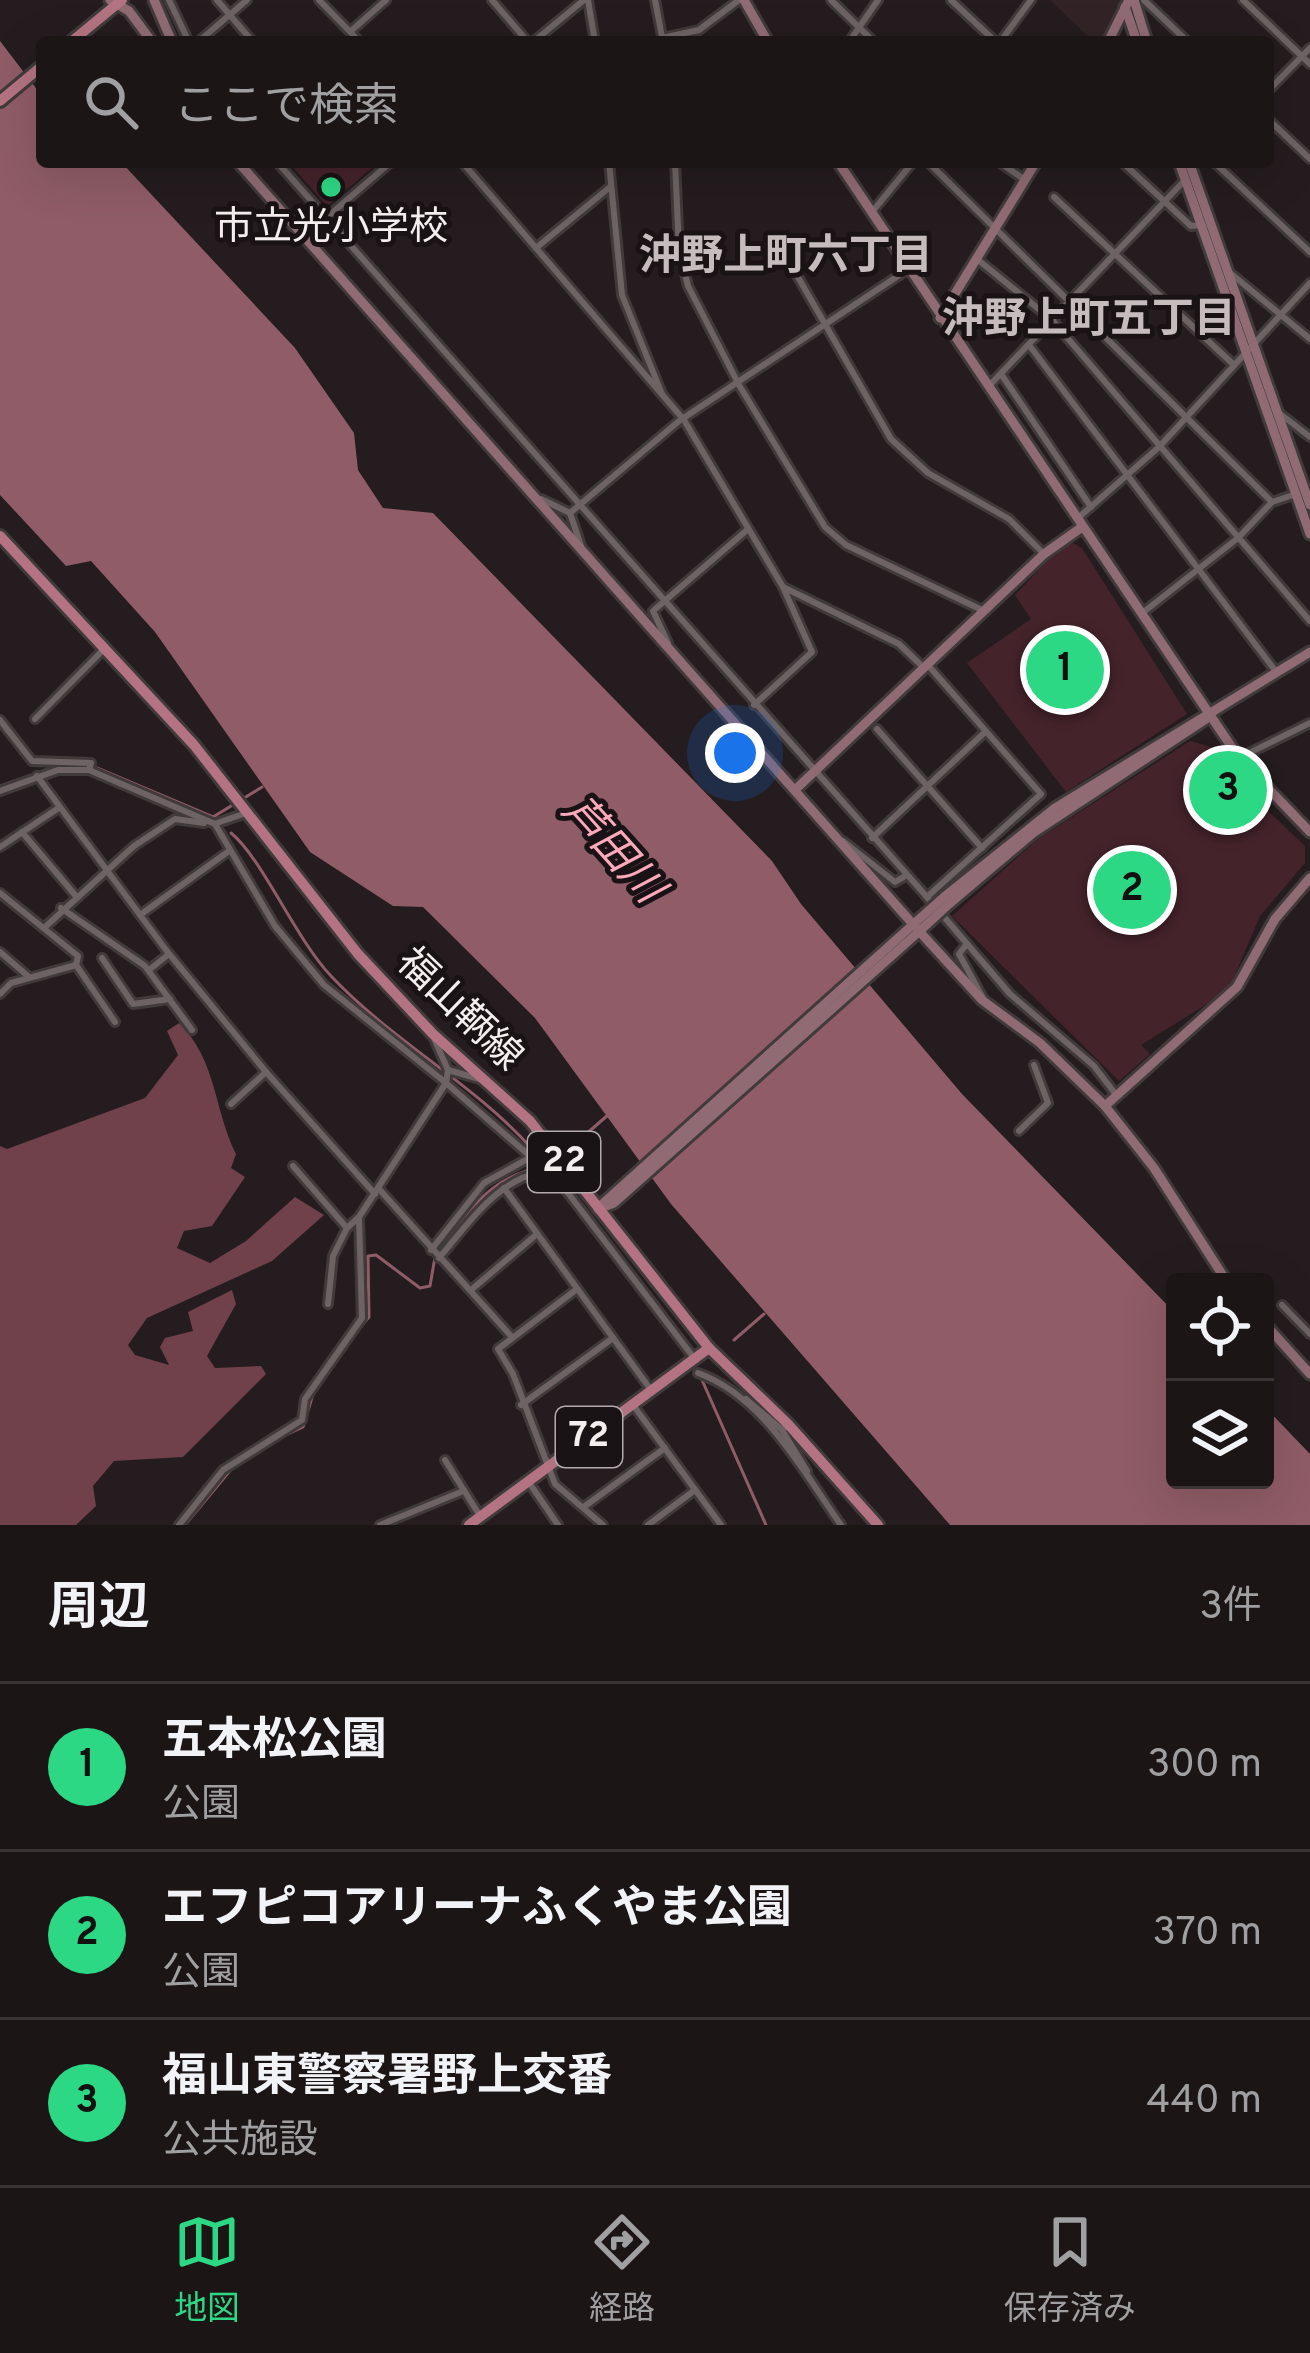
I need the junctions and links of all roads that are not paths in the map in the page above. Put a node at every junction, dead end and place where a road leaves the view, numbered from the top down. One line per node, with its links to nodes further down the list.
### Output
1 (154, 0): 24 (street)
2 (169, 0): 25 (street)
3 (217, 0): 19 (street)
4 (247, 0): 19 (street)
5 (319, 0): 21 (street)
6 (386, 0): 21 (street)
7 (492, 0): 29 (street)
8 (586, 0): 30 (street); 31 (street)
9 (655, 0): 32 (street)
10 (741, 0): 33 (street); 34 (street)
11 (832, 0): 20 (street)
12 (878, 0): 20 (street)
13 (951, 0): 37 (street)
14 (1030, 0): 38 (street)
15 (1144, 0): 42 (street)
16 (1243, 0): 44 (street)
17 (115, 3): 22 (main road); 23 (street)
18 (1128, 3): 39 (street); 40 (street); 41 (street)
19 (230, 15): 26 (street); 27 (street)
20 (859, 28): 35 (street); 36 (street)
21 (351, 31): 28 (street)
22 (78, 36)
23 (146, 36)
24 (169, 36)
25 (186, 36)
26 (205, 36)
27 (248, 36)
28 (355, 36)
29 (525, 36)
30 (539, 36)
31 (594, 36)
32 (661, 36)
33 (677, 36)
34 (763, 36)
35 (853, 36)
36 (868, 36)
37 (991, 36)
38 (1003, 36)
39 (1111, 36)
40 (1136, 36)
41 (1144, 36)
42 (1182, 36)
43 (1310, 48): 44 (street)
44 (1302, 56): 45 (street); 47 (street)
45 (1310, 64)
46 (36, 71): 48 (main road)
47 (1274, 85)
48 (0, 101)
49 (1274, 125): 50 (street)
50 (1310, 159)
51 (243, 168): 103 (street)
52 (282, 168): 70 (street)
53 (384, 168): 70 (street)
54 (467, 168): 73 (street)
55 (609, 168): 66 (street)
56 (675, 168): 91 (street)
57 (842, 168): 69 (street)
58 (908, 168): 69 (street)
59 (934, 168): 72 (street)
60 (1008, 168): 65 (street)
61 (1032, 168): 65 (street)
62 (1129, 168): 68 (street)
63 (1220, 168): 74 (street)
64 (1188, 171): 68 (street); 71 (street); 79 (street)
65 (1025, 180): 72 (street)
66 (610, 187): 73 (street); 93 (street)
67 (1054, 197): 75 (street)
68 (1164, 202): 71 (street); 75 (street)
69 (869, 214): 78 (street)
70 (326, 218): 106 (street)
71 (1201, 225): 88 (street)
72 (995, 229): 77 (street); 81 (street)
73 (536, 248): 93 (street)
74 (1310, 252)
75 (1114, 254): 81 (street); 89 (street)
76 (788, 259): 85 (street)
77 (977, 260): 83 (street); 84 (street)
78 (908, 270): 83 (street); 85 (street)
79 (1226, 270): 82 (street); 88 (street)
80 (1310, 283): 82 (street)
81 (1070, 302): 84 (street); 95 (street)
82 (1282, 313): 86 (street); 88 (street)
83 (940, 318): 92 (street)
84 (1052, 320): 87 (street); 98 (street)
85 (826, 326): 91 (street); 115 (street)
86 (1310, 339)
87 (1029, 345): 90 (street); 101 (street)
88 (1250, 348): 89 (street); 94 (street); 102 (street)
89 (1234, 365): 95 (street)
90 (1000, 374): 92 (street); 107 (street)
91 (739, 385): 96 (street); 119 (street)
92 (988, 387): 109 (street)
93 (662, 394): 96 (street)
94 (1276, 411): 97 (street); 100 (street)
95 (1186, 418): 98 (street); 104 (street)
96 (685, 420): 106 (street); 110 (street)
97 (1310, 437)
98 (1159, 447): 101 (street); 113 (street)
99 (1310, 461): 100 (street)
100 (1299, 473): 105 (street)
101 (1128, 475): 107 (street); 116 (street)
102 (1296, 494): 104 (street); 111 (street)
103 (535, 496): 108 (street); 114 (street)
104 (1272, 502): 113 (street)
105 (1310, 505)
106 (580, 506): 108 (street); 118 (street)
107 (1091, 507): 109 (street)
108 (570, 513): 114 (street)
109 (1080, 522): 115 (street); 120 (street)
110 (747, 530): 117 (street); 118 (street)
111 (1310, 534)
112 (0, 536): 122 (main road, 福山鞆線 / 22)
113 (1238, 538): 116 (street); 121 (street)
114 (584, 554): 123 (street)
115 (1044, 554): 119 (street)
116 (1198, 570): 120 (street); 126 (street)
117 (783, 587): 125 (street); 127 (street)
118 (664, 602): 123 (street); 127 (street)
119 (983, 611): 125 (street)
120 (1141, 614): 128 (street)
121 (1310, 622)
122 (105, 648): 129 (street); 141 (main road, 福山鞆線 / 22)
123 (673, 652): 139 (street)
124 (1310, 652): 126 (street)
125 (925, 666): 133 (street); 136 (street)
126 (1277, 673): 128 (street)
127 (754, 705): 136 (street)
128 (1209, 715): 134 (street); 161 (street, bridge)
129 (35, 719)
130 (0, 720): 135 (street)
131 (1310, 723): 134 (street)
132 (877, 729): 138 (street)
133 (985, 732): 138 (street); 150 (street)
134 (1239, 758): 143 (street)
135 (89, 770): 137 (street); 144 (street)
136 (814, 772): 139 (street); 148 (street)
137 (38, 776): 140 (street); 142 (street)
138 (927, 786): 148 (street); 150 (street)
139 (797, 788): 147 (street)
140 (0, 790)
141 (244, 806): 144 (street); 174 (main road, 福山鞆線 / 22)
142 (60, 807): 145 (street); 152 (street)
143 (1307, 821): 146 (street)
144 (215, 824): 151 (street); 152 (street)
145 (22, 832): 149 (street); 156 (street)
146 (1310, 832)
147 (836, 836): 153 (street); 161 (street)
148 (872, 838): 153 (street)
149 (0, 847)
150 (982, 848): 157 (street)
151 (230, 851): 159 (street); 177 (street)
152 (107, 869): 156 (street); 159 (street)
153 (907, 875): 157 (street)
154 (1310, 878): 179 (street)
155 (0, 893): 160 (street)
156 (75, 896): 158 (street)
157 (927, 897): 162 (street)
158 (61, 908): 160 (street); 167 (street)
159 (140, 915): 164 (street)
160 (44, 928): 166 (street)
161 (915, 929): 171 (street); 191 (street)
162 (966, 945): 171 (street); 179 (street)
163 (0, 952): 168 (street)
164 (169, 954): 167 (street); 176 (street)
165 (102, 958): 170 (street)
166 (76, 965): 168 (street); 172 (street)
167 (149, 970): 170 (street)
168 (29, 977): 169 (street)
169 (0, 994)
170 (170, 999): 173 (street)
171 (982, 1000): 181 (street)
172 (115, 1022)
173 (192, 1030)
174 (433, 1034): 177 (street); 178 (main road, 福山鞆線 / 22)
175 (1034, 1065): 182 (street)
176 (266, 1072): 180 (street); 190 (street)
177 (447, 1077): 178 (street); 184 (street); 190 (street)
178 (485, 1080): 183 (main road, 福山鞆線 / 22)
179 (1117, 1096): 181 (street)
180 (231, 1104)
181 (1105, 1106): 196 (street)
182 (1019, 1131)
183 (555, 1151): 184 (street); 186 (main road, 福山鞆線 / 22)
184 (529, 1158): 187 (street); 195 (street)
185 (293, 1166): 193 (street)
186 (568, 1168): 188 (street); 191 (main road, 福山鞆線 / 22)
187 (528, 1173): 188 (street); 189 (street)
188 (555, 1176): 206 (street)
189 (504, 1188): 194 (street); 195 (street)
190 (377, 1191): 192 (street); 195 (street)
191 (598, 1209): 205 (main road, 福山鞆線 / 22)
192 (359, 1217): 193 (street); 223 (street)
193 (347, 1228): 199 (street)
194 (538, 1234): 197 (street); 198 (street)
195 (435, 1254): 197 (street)
196 (1221, 1273)
197 (471, 1289): 203 (street)
198 (578, 1289): 203 (street); 204 (street)
199 (328, 1304)
200 (1282, 1305): 202 (street)
201 (1274, 1334): 208 (street)
202 (1310, 1334)
203 (511, 1336): 211 (street)
204 (613, 1338): 209 (street); 211 (street)
205 (709, 1348): 206 (main road, 72); 213 (main road, 福山鞆線 / 22)
206 (694, 1358): 209 (main road, 72)
207 (702, 1374): 210 (street)
208 (1310, 1374)
209 (651, 1390): 212 (main road, 72)
210 (737, 1394): 213 (street); 218 (street)
211 (521, 1405): 216 (street)
212 (633, 1405): 214 (street); 216 (main road, 72)
213 (785, 1427): 218 (street); 230 (main road, 福山鞆線 / 22)
214 (665, 1448): 219 (street); 221 (street)
215 (445, 1460): 220 (street)
216 (547, 1468): 217 (main road, 72); 221 (street)
217 (527, 1481): 222 (main road, 72); 225 (street)
218 (811, 1481): 229 (street)
219 (695, 1490): 227 (street); 228 (street)
220 (460, 1492): 222 (street); 224 (street)
221 (585, 1506): 226 (street)
222 (472, 1522)
223 (179, 1525)
224 (380, 1525)
225 (558, 1525)
226 (603, 1525)
227 (648, 1525)
228 (721, 1525)
229 (841, 1525)
230 (878, 1525)

